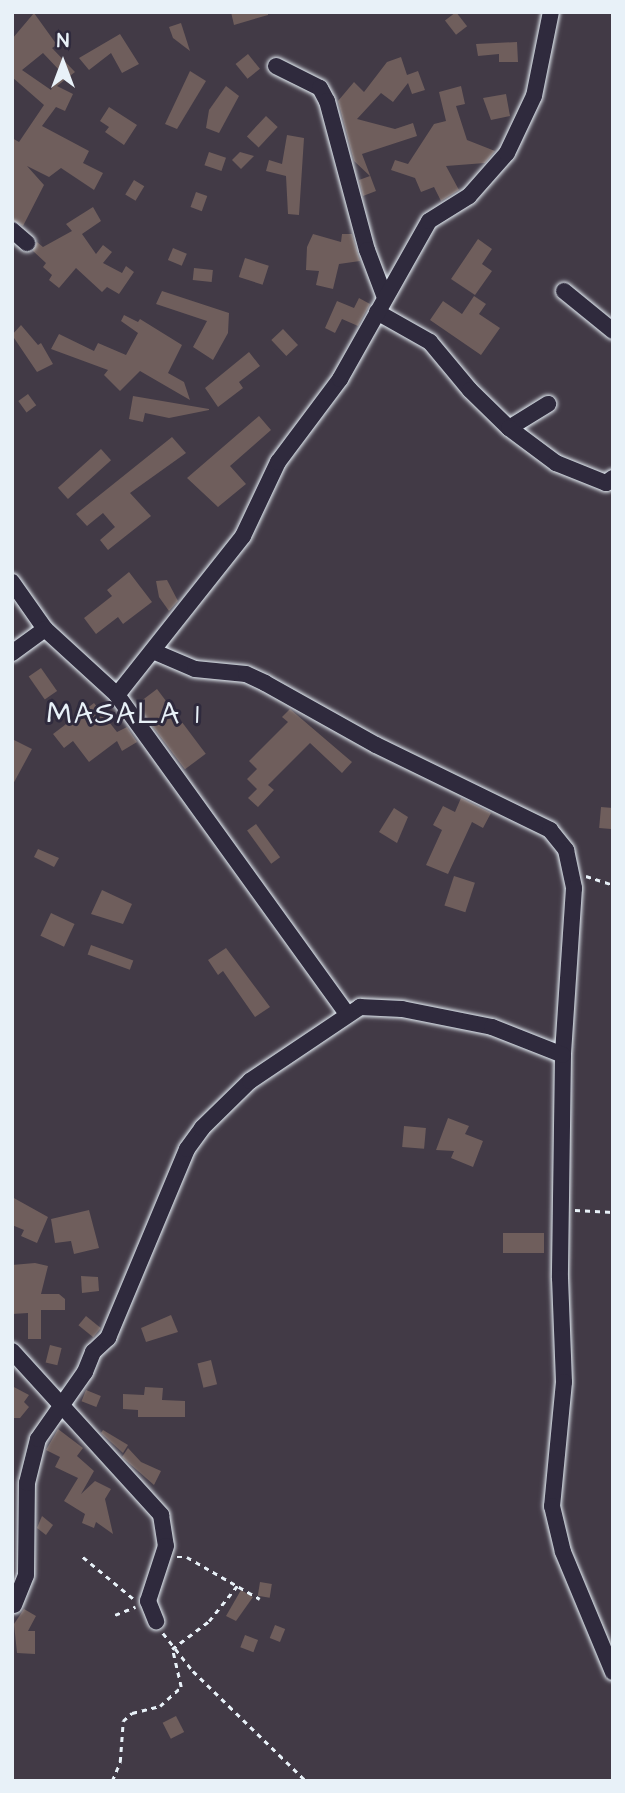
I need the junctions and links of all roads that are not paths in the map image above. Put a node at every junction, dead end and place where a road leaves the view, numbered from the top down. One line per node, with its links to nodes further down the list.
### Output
1 (551, 12): 6 (street)
2 (276, 66): 6 (street)
3 (12, 230): 4 (street)
4 (27, 243)
5 (564, 291): 8 (street)
6 (384, 295): 7 (street)
7 (377, 312): 10 (street); 14 (street)
8 (613, 331)
9 (548, 404): 10 (street)
10 (509, 428): 11 (street)
11 (613, 478)
12 (12, 582): 13 (street)
13 (45, 629): 15 (street); 16 (street)
14 (155, 652): 16 (street); 18 (street)
15 (12, 653)
16 (117, 695): 17 (street)
17 (345, 1013): 18 (street); 20 (street)
18 (563, 1055): 23 (street)
19 (12, 1351): 20 (street)
20 (60, 1407): 21 (street); 22 (street)
21 (14, 1605)
22 (156, 1621)
23 (613, 1672)

